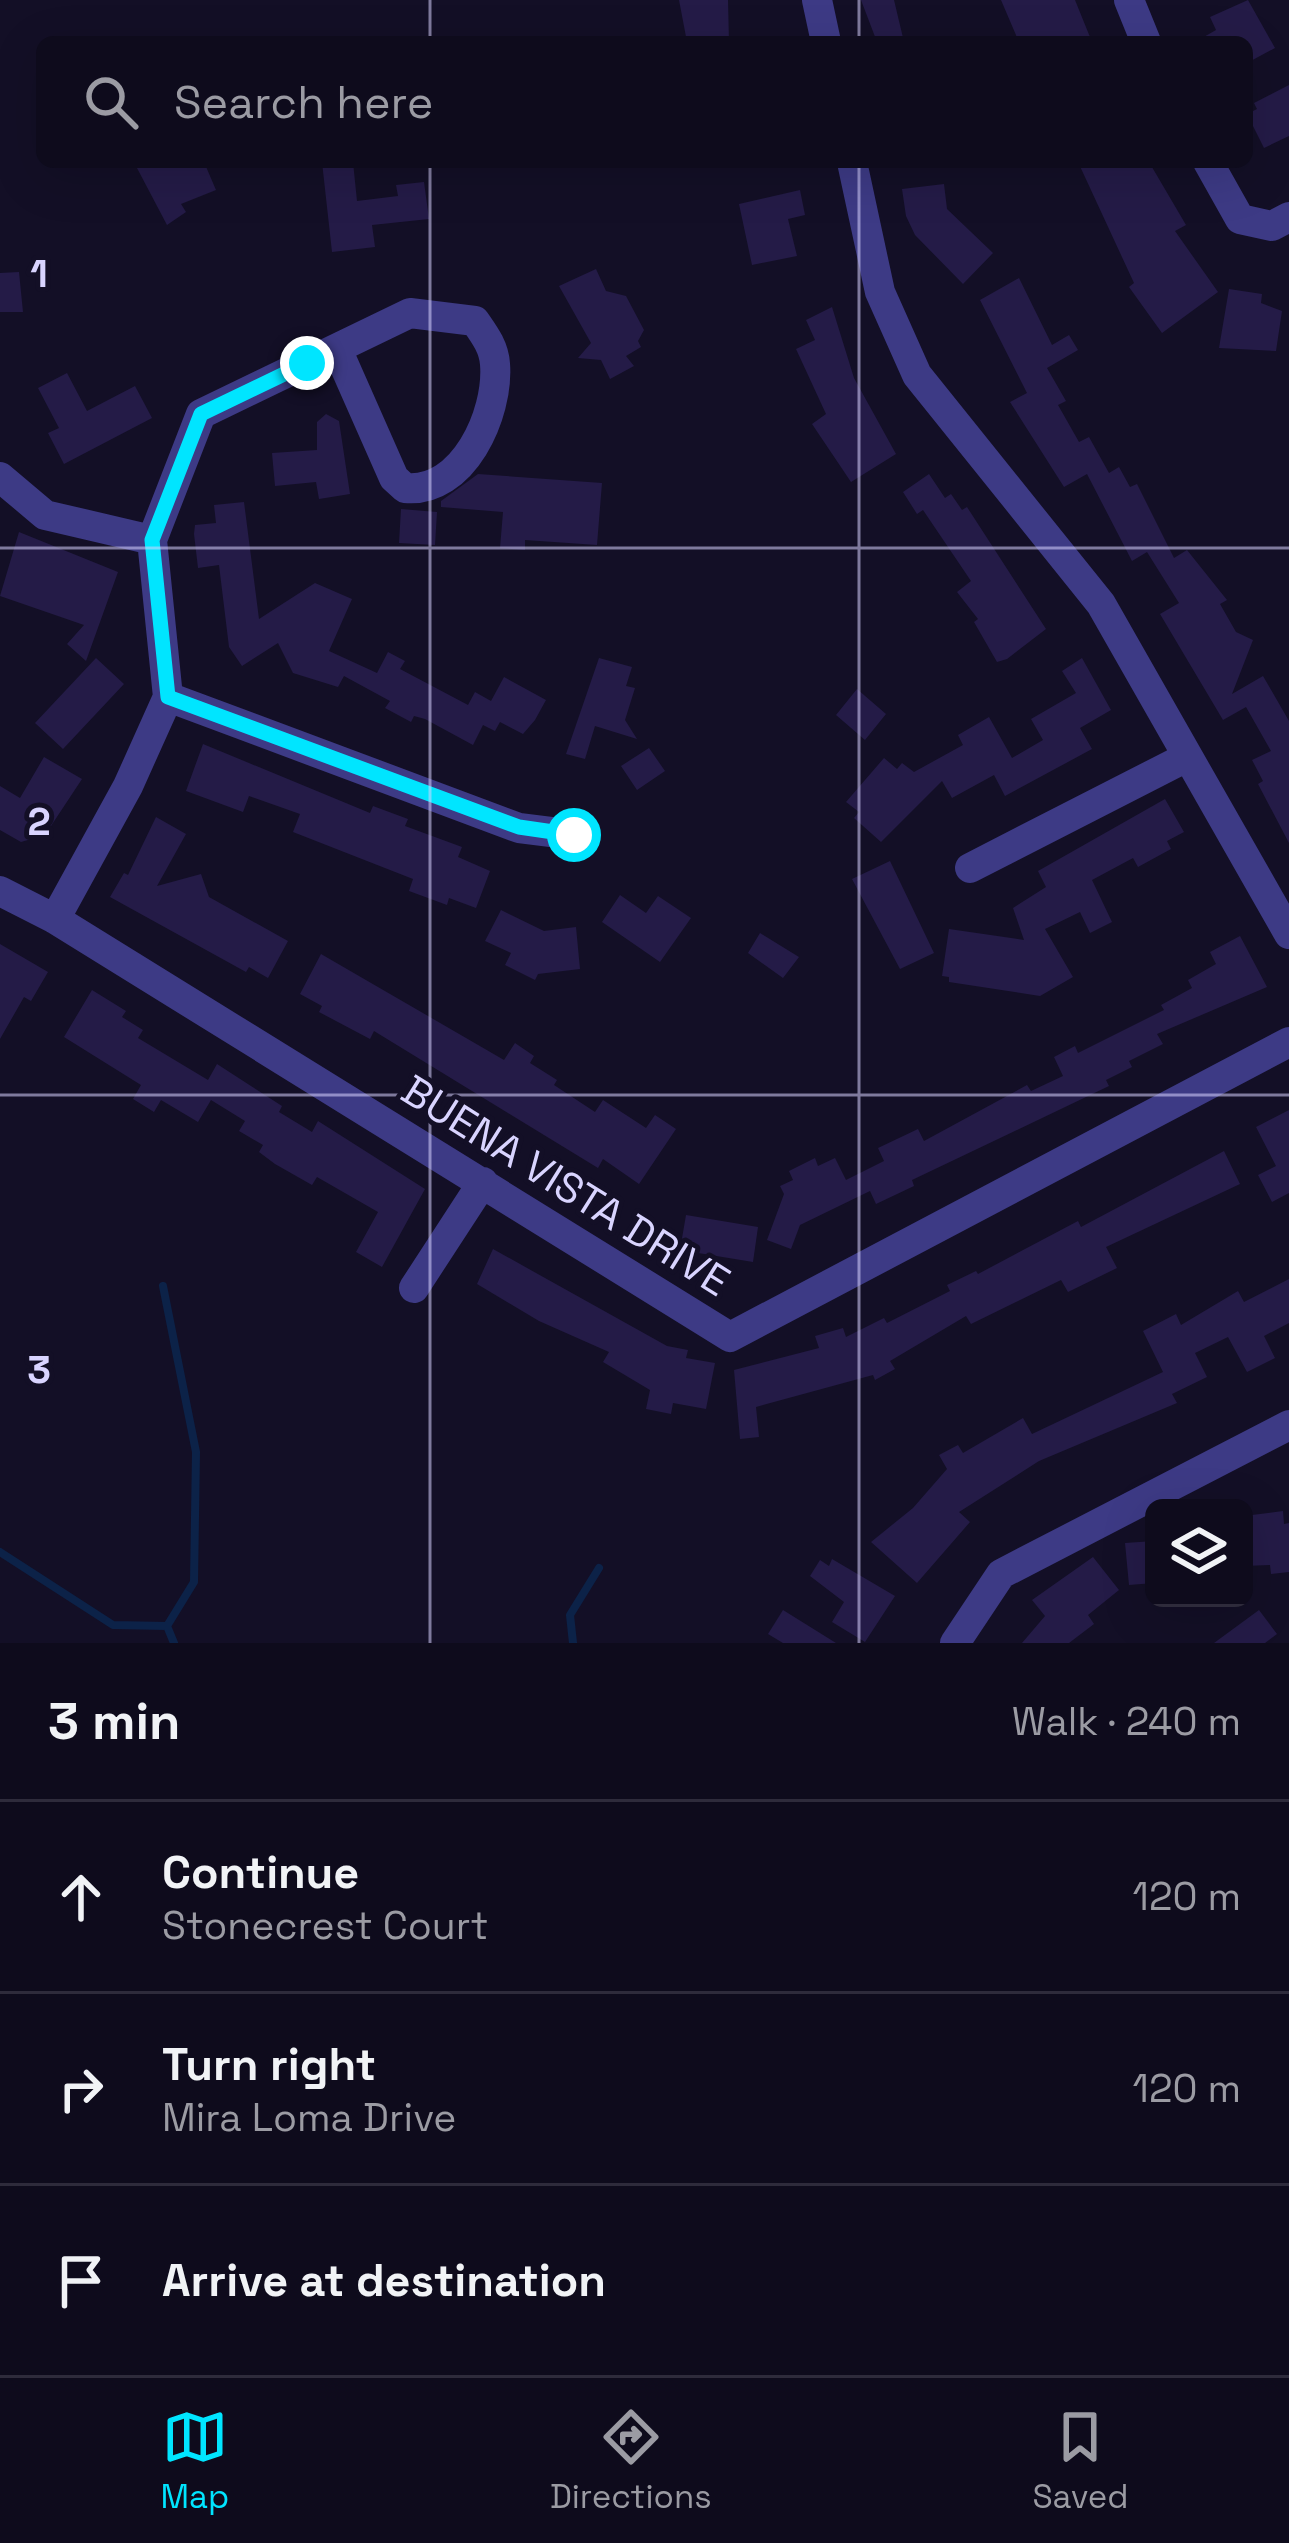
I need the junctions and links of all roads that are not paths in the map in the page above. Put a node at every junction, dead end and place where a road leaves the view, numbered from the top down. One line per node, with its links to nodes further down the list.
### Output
1 (817, 0): 3 (street)
2 (1129, 0): 4 (street)
3 (825, 36)
4 (1144, 36)
5 (853, 168): 12 (street)
6 (1211, 168): 7 (street)
7 (1289, 217)
8 (337, 349): 8 (street); 10 (street)
9 (0, 477): 10 (street)
10 (152, 540): 11 (street)
11 (168, 697): 13 (street); 16 (street)
12 (1185, 758): 14 (street); 17 (street)
13 (574, 835)
14 (970, 868)
15 (0, 891): 16 (street, BUENA VISTA DRIVE)
16 (55, 919): 19 (street, BUENA VISTA DRIVE)
17 (1289, 934)
18 (1289, 1042): 19 (street, BUENA VISTA DRIVE)
19 (482, 1182): 20 (street)
20 (414, 1288)
21 (1289, 1424): 22 (street)
22 (955, 1643)

